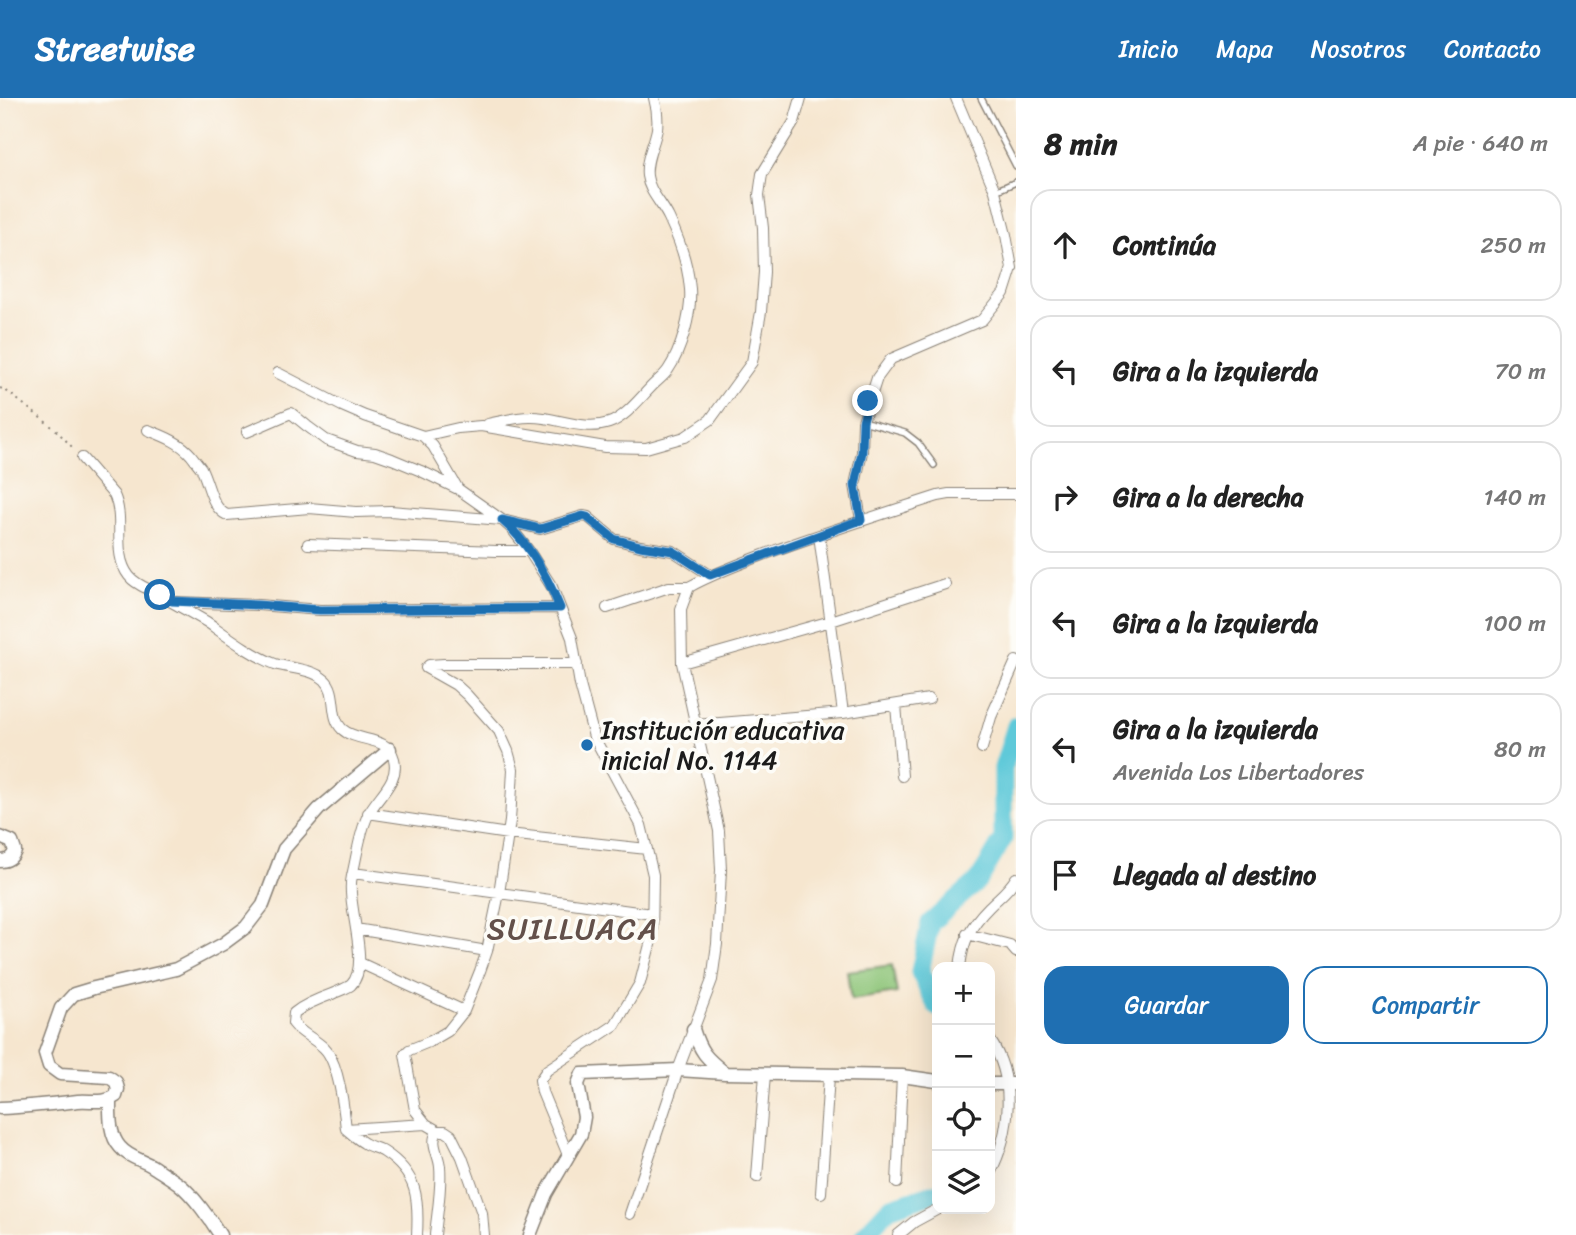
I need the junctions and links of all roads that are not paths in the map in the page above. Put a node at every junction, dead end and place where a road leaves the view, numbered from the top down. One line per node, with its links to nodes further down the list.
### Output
1 (654, 98): 10 (street)
2 (801, 98): 10 (street)
3 (956, 98): 7 (street)
4 (981, 98): 5 (lane)
5 (1016, 166)
6 (1016, 182): 7 (lane)
7 (995, 191): 9 (street)
8 (278, 373): 13 (street)
9 (863, 421): 15 (lane); 19 (street)
10 (481, 426): 13 (street)
11 (148, 430): 18 (street)
12 (247, 432): 16 (street)
13 (423, 436): 16 (street)
14 (82, 458): 26 (street)
15 (934, 465)
16 (458, 489): 18 (street)
17 (1016, 494): 19 (street)
18 (502, 520): 22 (street); 23 (street)
19 (861, 520): 20 (street)
20 (819, 535): 23 (street); 29 (street)
21 (309, 544): 22 (street)
22 (529, 551): 27 (street)
23 (710, 575): 25 (street)
24 (945, 584): 29 (street)
25 (689, 587): 28 (street); 31 (street)
26 (172, 601): 27 (street); 38 (street)
27 (560, 608): 32 (street)
28 (607, 608)
29 (831, 621): 31 (street); 35 (street)
30 (1016, 661): 37 (street)
31 (682, 663): 36 (street)
32 (577, 664): 41 (street); 43 (street)
33 (929, 699): 34 (street)
34 (896, 705): 35 (street); 39 (street)
35 (843, 713): 36 (street)
36 (695, 725): 56 (street)
37 (982, 748)
38 (390, 749): 40 (street); 65 (street)
39 (902, 776)
40 (368, 813): 41 (street); 45 (street)
41 (508, 834): 43 (street); 47 (street)
42 (0, 837): 44 (street)
43 (647, 849): 48 (street)
44 (0, 861)
45 (353, 873): 47 (street); 49 (street)
46 (1016, 878): 50 (street)
47 (499, 892): 48 (street); 51 (street)
48 (652, 914): 70 (street)
49 (356, 929): 51 (street); 54 (street)
50 (967, 934): 52 (street); 53 (street)
51 (487, 951): 55 (street)
52 (1016, 952)
53 (961, 962)
54 (360, 963): 55 (street); 68 (street)
55 (464, 1011): 67 (street)
56 (693, 1029): 58 (street); 59 (street)
57 (995, 1049): 64 (street)
58 (678, 1070): 59 (street); 70 (street); 76 (street)
59 (725, 1073): 60 (street)
60 (765, 1074): 61 (street); 72 (street)
61 (829, 1076): 62 (street); 74 (street)
62 (902, 1076): 63 (street); 73 (street)
63 (932, 1080)
64 (1004, 1084): 71 (street)
65 (110, 1100): 66 (street); 77 (street)
66 (0, 1108)
67 (426, 1124): 68 (street); 69 (street)
68 (346, 1129): 78 (street)
69 (438, 1130): 79 (street); 80 (street)
70 (568, 1155): 81 (street)
71 (995, 1161)
72 (757, 1177)
73 (897, 1183)
74 (821, 1193)
75 (932, 1212): 82 (street)
76 (630, 1214)
77 (220, 1235)
78 (417, 1235)
79 (435, 1235)
80 (484, 1235)
81 (530, 1235)
82 (898, 1235)

